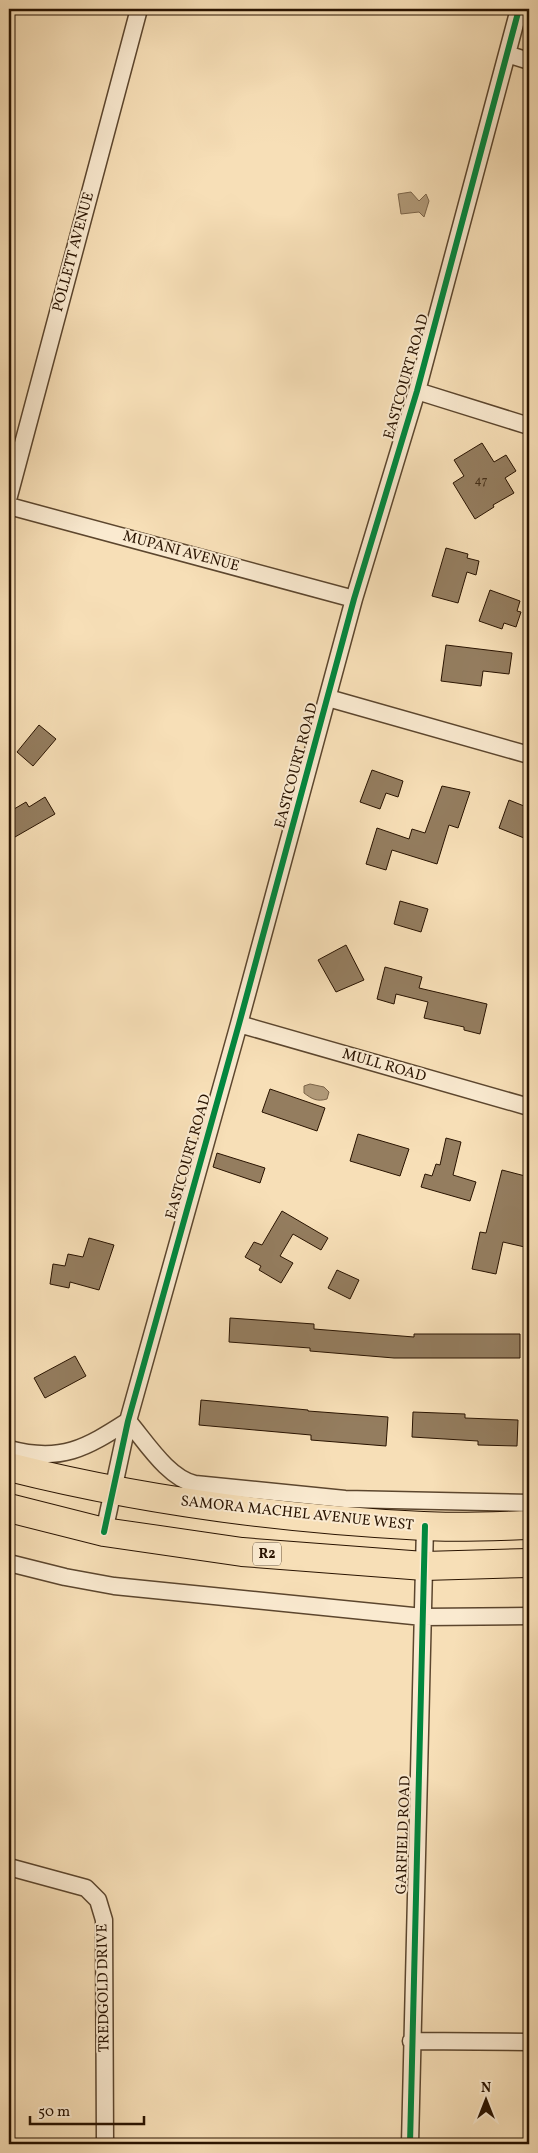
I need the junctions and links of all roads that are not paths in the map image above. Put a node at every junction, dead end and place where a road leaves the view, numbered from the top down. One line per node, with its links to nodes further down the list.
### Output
1 (139, 9): 7 (street, POLLETT AVENUE)
2 (519, 9): 3 (street, EASTCOURT ROAD)
3 (507, 54): 4 (street); 5 (street, EASTCOURT ROAD)
4 (529, 61)
5 (417, 391): 6 (street); 9 (street, EASTCOURT ROAD)
6 (529, 426)
7 (9, 496)
8 (9, 506): 9 (street, MUPANI AVENUE)
9 (354, 599): 10 (street, EASTCOURT ROAD)
10 (328, 698): 11 (street); 12 (street, EASTCOURT ROAD)
11 (529, 755)
12 (239, 1024): 13 (street, MULL ROAD); 14 (street, EASTCOURT ROAD)
13 (529, 1107)
14 (128, 1421): 15 (street); 17 (street, EASTCOURT ROAD); 18 (street, SAMORA MACHEL AVENUE WEST)
15 (9, 1449)
16 (9, 1466): 17 (highway, SAMORA MACHEL AVENUE WEST)
17 (113, 1490): 21 (highway, SAMORA MACHEL AVENUE WEST); 22 (street, EASTCOURT ROAD)
18 (529, 1502)
19 (9, 1508): 22 (highway, R2)
20 (529, 1525): 21 (highway, SAMORA MACHEL AVENUE WEST)
21 (425, 1526): 25 (street, GARFIELD ROAD)
22 (104, 1532): 25 (highway, R2)
23 (9, 1563): 27 (street)
24 (529, 1563): 25 (highway, R2)
25 (424, 1566): 27 (street, GARFIELD ROAD)
26 (529, 1616): 27 (street)
27 (423, 1617): 29 (street, GARFIELD ROAD)
28 (9, 1867): 31 (street, TREDGOLD DRIVE)
29 (411, 2041): 30 (street); 32 (street, GARFIELD ROAD)
30 (529, 2042)
31 (106, 2144)
32 (410, 2144)

